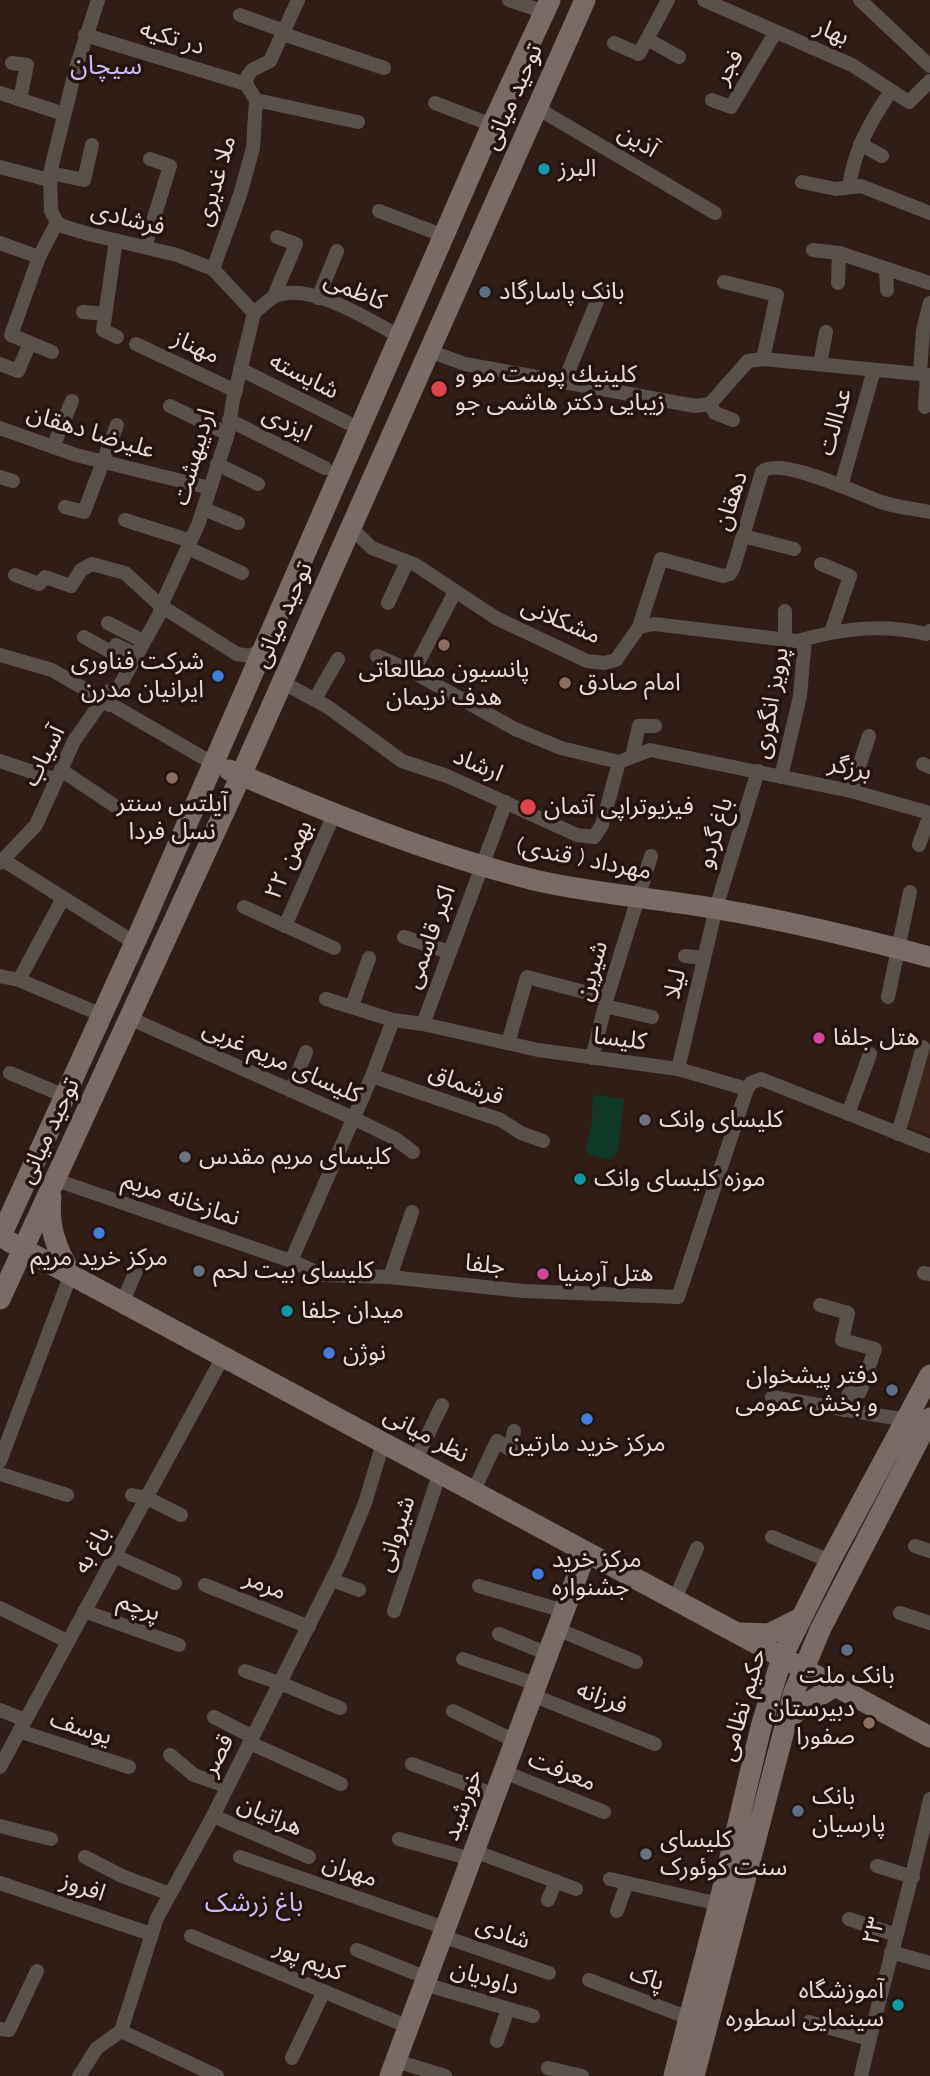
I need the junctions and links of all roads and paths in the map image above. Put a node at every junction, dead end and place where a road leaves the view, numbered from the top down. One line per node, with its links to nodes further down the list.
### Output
1 (98, 0): 12 (street, فرشادی)
2 (298, 0): 10 (street)
3 (509, 0): 8 (street)
4 (585, 0): 27 (main road, توحید میانی)
5 (668, 0): 13 (street)
6 (704, 0): 11 (street, بهار)
7 (860, 0): 17 (street)
8 (547, 6): 30 (main road, توحید میانی)
9 (240, 15): 10 (street)
10 (283, 32): 18 (street); 20 (street)
11 (775, 33): 21 (street, بهار); 25 (street, فجر)
12 (85, 35): 20 (street, در تکیه); 28 (street, فرشادی)
13 (647, 39): 14 (street); 15 (street)
14 (614, 43)
15 (679, 57)
16 (12, 63): 23 (street)
17 (930, 66)
18 (384, 68)
19 (930, 81): 21 (street, بهار)
20 (246, 84): 24 (street)
21 (891, 91): 31 (street)
22 (0, 93): 23 (street)
23 (20, 99): 28 (street)
24 (256, 100): 29 (street); 52 (street, ملا غدیری)
25 (712, 100)
26 (435, 103): 30 (street)
27 (537, 108): 40 (street, آذین); 70 (main road, توحید میانی)
28 (64, 114): 36 (street, فرشادی)
29 (358, 122)
30 (492, 125): 43 (main road, توحید میانی)
31 (860, 144): 33 (street); 38 (street)
32 (92, 145): 36 (street)
33 (882, 156)
34 (150, 159): 47 (street)
35 (0, 167): 36 (street)
36 (50, 176): 42 (street, فرشادی)
37 (802, 182): 38 (street)
38 (849, 187): 41 (street)
39 (379, 211): 43 (street)
40 (715, 213)
41 (930, 213)
42 (57, 222): 45 (street, فرشادی); 51 (street)
43 (444, 236): 67 (main road, توحید میانی)
44 (277, 237): 59 (street)
45 (116, 240): 47 (street, فرشادی); 64 (street)
46 (0, 243): 51 (street)
47 (145, 247): 52 (street, فرشادی)
48 (813, 250): 50 (street)
49 (337, 251): 60 (street)
50 (839, 253): 53 (street); 55 (street)
51 (39, 257): 68 (street)
52 (213, 269): 63 (street, فرشادی)
53 (886, 269): 56 (street); 58 (street)
54 (724, 282): 72 (street)
55 (838, 283)
56 (930, 283)
57 (602, 289): 78 (street)
58 (887, 290)
59 (274, 296): 60 (street, کاظمی); 63 (street)
60 (318, 298): 67 (street, کاظمی)
61 (930, 303): 77 (street)
62 (83, 312): 64 (street)
63 (254, 313): 75 (street, اردیبهشت)
64 (105, 314): 66 (street)
65 (825, 332): 74 (street)
66 (117, 337)
67 (401, 337): 121 (main road, توحید میانی)
68 (30, 343): 71 (street); 73 (street)
69 (136, 344): 79 (street, مهناز)
70 (429, 351): 78 (street); 101 (main road, توحید میانی)
71 (52, 352)
72 (763, 359): 74 (street); 81 (street)
73 (0, 364)
74 (821, 364): 76 (street)
75 (240, 369): 79 (street, اردیبهشت); 85 (street, شایسته)
76 (874, 370): 77 (street); 94 (street, عداالت)
77 (926, 375): 83 (street)
78 (564, 382): 81 (street)
79 (236, 391): 87 (street, اردیبهشت)
80 (72, 401): 89 (street)
81 (710, 404): 84 (street)
82 (170, 405): 87 (street, ایزدی)
83 (925, 407)
84 (733, 420)
85 (348, 423)
86 (117, 425): 90 (street)
87 (229, 427): 91 (street, اردیبهشت); 92 (street, ایزدی)
88 (0, 428): 89 (street, علیرضا دهقان)
89 (53, 447): 90 (street, علیرضا دهقان)
90 (102, 462): 95 (street, علیرضا دهقان); 96 (street)
91 (217, 464): 93 (street); 95 (street, اردیبهشت)
92 (325, 468)
93 (258, 484)
94 (841, 486): 98 (street, دهقان); 102 (street, دهقان)
95 (210, 488): 97 (street, اردیبهشت)
96 (65, 507)
97 (204, 509): 100 (street); 103 (street, اردیبهشت)
98 (930, 512)
99 (125, 520): 103 (street)
100 (238, 523)
101 (351, 527): 105 (street, مشکلانی); 127 (main road, توحید میانی)
102 (743, 536): 104 (street); 114 (street, دهقان)
103 (190, 545): 107 (street); 111 (street, اردیبهشت)
104 (794, 549)
105 (407, 562): 109 (street, مشکلانی); 110 (street)
106 (821, 564): 115 (street)
107 (242, 573)
108 (15, 575): 111 (street)
109 (455, 592): 114 (street, مشکلانی); 126 (street)
110 (388, 603)
111 (161, 607): 118 (street, اردیبهشت); 121 (street); 129 (street, اردیبهشت)
112 (785, 611): 120 (street)
113 (108, 623): 118 (street)
114 (639, 627): 120 (street, مشکلانی)
115 (831, 632): 116 (street, پرویز انگوری); 119 (street, پرویز انگوری)
116 (929, 636)
117 (84, 637): 122 (street)
118 (139, 639): 122 (street, اردیبهشت)
119 (805, 639): 120 (street, مشکلانی); 138 (street, پرویز انگوری)
120 (785, 640)
121 (261, 650): 134 (main road, توحید میانی)
122 (131, 653): 129 (street, اردیبهشت)
123 (0, 655): 129 (street)
124 (377, 656): 126 (street, ارشاد)
125 (338, 659): 128 (street)
126 (413, 672): 132 (street, ارشاد)
127 (282, 682): 128 (street, ارشاد); 137 (main road, توحید میانی)
128 (315, 699): 140 (street, ارشاد)
129 (106, 703): 134 (street); 136 (street, آسیاب)
130 (655, 726): 132 (street)
131 (869, 736): 139 (street)
132 (626, 759): 135 (street, ارشاد); 140 (street, ارشاد)
133 (0, 761): 136 (street)
134 (214, 764): 137 (main road, مهرداد ( قندی)); 155 (main road, توحید میانی)
135 (758, 771): 138 (street, برزگر); 152 (street, باغ گردو)
136 (58, 775): 141 (street); 146 (street, آسیاب)
137 (240, 775): 142 (main road, مهرداد ( قندی)); 171 (main road, توحید میانی)
138 (781, 777): 139 (street, برزگر)
139 (851, 791): 143 (street, برزگر)
140 (506, 802): 147 (street, اکبر قاسمی)
141 (115, 806)
142 (335, 812): 147 (main road, مهرداد ( قندی)); 153 (street, ۲۲ بهمن)
143 (930, 813): 144 (street)
144 (919, 845)
145 (651, 856): 149 (street, شیرین)
146 (1, 862): 150 (street)
147 (481, 865): 149 (main road, مهرداد ( قندی)); 158 (street, اکبر قاسمی)
148 (910, 892): 157 (street)
149 (638, 897): 152 (main road, مهرداد ( قندی)); 167 (street, شیرین)
150 (63, 898): 155 (street); 164 (street)
151 (244, 907): 153 (street, ۲۲ بهمن)
152 (716, 908): 157 (main road, مهرداد ( قندی)); 162 (street, لیلا)
153 (285, 926): 156 (street, ۲۲ بهمن)
154 (404, 937): 158 (street)
155 (135, 943): 169 (main road, توحید میانی)
156 (334, 948)
157 (897, 948): 160 (main road, مهرداد ( قندی)); 165 (street)
158 (449, 952): 173 (street, اکبر قاسمی)
159 (685, 956): 162 (street)
160 (930, 957)
161 (369, 958): 168 (street)
162 (704, 958): 179 (street, لیلا)
163 (0, 976): 164 (street)
164 (19, 980): 169 (street)
165 (888, 997)
166 (326, 999): 168 (street, کلیسا)
167 (606, 1002): 170 (street); 174 (street); 178 (street, شیرین)
168 (352, 1006): 172 (street, کلیسا)
169 (102, 1014): 184 (main road, توحید میانی)
170 (652, 1017)
171 (129, 1018): 183 (street, کلیسای مریم غربی); 191 (main road, توحید میانی)
172 (393, 1020): 173 (street, کلیسا); 181 (street)
173 (423, 1024): 174 (street, کلیسا)
174 (508, 1043): 178 (street, کلیسا)
175 (923, 1047): 187 (street)
176 (306, 1052): 183 (street)
177 (870, 1055): 185 (street)
178 (592, 1058): 179 (street, کلیسا)
179 (678, 1069): 182 (street, کلیسا)
180 (10, 1073): 184 (street)
181 (372, 1076): 186 (street); 188 (street, قرشماق)
182 (747, 1089): 185 (street, کلیسا); 198 (street, جلفا)
183 (291, 1091): 186 (street, کلیسای مریم غربی)
184 (65, 1096): 193 (main road, توحید میانی)
185 (848, 1114): 187 (street, کلیسا)
186 (353, 1118): 190 (street, کلیسای مریم غربی); 196 (street)
187 (898, 1134): 189 (street, کلیسا)
188 (543, 1141)
189 (930, 1146)
190 (413, 1152)
191 (54, 1185): 194 (main road, توحید میانی); 196 (street, نمازخانه مریم); 197 (main road)
192 (412, 1212): 198 (street)
193 (0, 1237): 194 (main road, نظر میانی)
194 (23, 1249): 197 (main road, نظر میانی); 199 (main road, توحید میانی)
195 (140, 1261): 200 (street)
196 (290, 1261): 198 (street, جلفا)
197 (71, 1274): 200 (main road, نظر میانی); 211 (street)
198 (390, 1277)
199 (0, 1299)
200 (123, 1302): 202 (main road, نظر میانی)
201 (820, 1305): 206 (street)
202 (223, 1355): 209 (main road, نظر میانی); 217 (street, باغ به)
203 (930, 1375): 207 (main road, حکیم نظامی)
204 (772, 1397): 206 (street)
205 (442, 1405): 210 (street)
206 (844, 1409): 207 (street)
207 (923, 1423): 225 (main road, حکیم نظامی); 240 (main road, حکیم نظامی)
208 (514, 1431): 214 (street)
209 (383, 1443): 210 (main road, نظر میانی); 226 (street, قصر)
210 (416, 1460): 212 (main road, نظر میانی)
211 (0, 1461)
212 (440, 1472): 214 (main road, نظر میانی); 234 (street, شیروانی)
213 (0, 1474): 215 (street)
214 (474, 1490): 223 (main road, نظر میانی)
215 (67, 1495)
216 (131, 1495): 217 (street)
217 (147, 1498): 218 (street); 224 (street, باغ به)
218 (181, 1515)
219 (772, 1537): 225 (street)
220 (915, 1546): 222 (street)
221 (697, 1548): 231 (street)
222 (930, 1551)
223 (586, 1552): 231 (main road, نظر میانی); 237 (main road, خورشید)
224 (115, 1556): 227 (street); 233 (street, باغ به)
225 (830, 1561): 236 (main road, حکیم نظامی)
226 (332, 1580): 230 (street); 239 (street, قصر)
227 (176, 1583)
228 (205, 1586): 239 (street, مرمر)
229 (480, 1586): 237 (street)
230 (359, 1590)
231 (675, 1599): 241 (main road, نظر میانی)
232 (0, 1608): 243 (street)
233 (84, 1611): 243 (street, باغ به); 244 (street, پرچم)
234 (394, 1611)
235 (900, 1612): 238 (street)
236 (801, 1618): 241 (main road); 246 (main road, حکیم نظامی)
237 (560, 1620): 245 (main road, خورشید); 248 (street)
238 (930, 1623)
239 (309, 1627): 251 (street, قصر)
240 (821, 1628): 249 (main road, حکیم نظامی); 252 (main road)
241 (736, 1633): 246 (main road, نظر میانی)
242 (499, 1634): 245 (street)
243 (67, 1641): 259 (street, باغ به)
244 (179, 1645)
245 (548, 1654): 253 (main road, خورشید)
246 (782, 1657): 249 (main road, نظر میانی); 292 (main road, حکیم نظامی)
247 (463, 1659): 253 (street, فرزانه)
248 (636, 1662)
249 (803, 1669): 252 (main road, نظر میانی); 258 (main road, حکیم نظامی)
250 (245, 1671): 251 (street)
251 (280, 1683): 254 (street); 261 (street, قصر)
252 (835, 1686): 258 (main road); 260 (main road, نظر میانی)
253 (534, 1690): 262 (main road, خورشید); 263 (street, فرزانه)
254 (340, 1708)
255 (0, 1710): 259 (street, یوسف)
256 (453, 1711): 262 (street)
257 (214, 1717): 261 (street)
258 (786, 1721): 324 (main road, حکیم نظامی)
259 (22, 1726): 266 (street, باغ به); 267 (street, یوسف)
260 (930, 1737)
261 (251, 1740): 269 (street); 270 (street, قصر)
262 (515, 1741): 268 (main road, خورشید)
263 (656, 1744)
264 (170, 1755): 270 (street)
265 (412, 1764): 271 (street)
266 (0, 1767)
267 (129, 1768)
268 (504, 1772): 271 (main road, خورشید); 273 (street, معرفت)
269 (341, 1784)
270 (228, 1787): 274 (street, قصر)
271 (495, 1795): 278 (main road, خورشید)
272 (930, 1799): 282 (street, ۲۳)
273 (604, 1812)
274 (213, 1816): 281 (street, هراتیان); 290 (street, قصر)
275 (0, 1826): 276 (street)
276 (51, 1839)
277 (399, 1839): 278 (street)
278 (473, 1855): 286 (street); 295 (main road, خورشید)
279 (85, 1857): 290 (street, افروز)
280 (240, 1857): 295 (street, مهران)
281 (309, 1857)
282 (923, 1864): 284 (street, ۲۳)
283 (877, 1867): 284 (street)
284 (912, 1877): 297 (street, ۲۳)
285 (610, 1880): 288 (street)
286 (556, 1881): 289 (street); 291 (street)
287 (0, 1883): 296 (street, افروز)
288 (627, 1883): 292 (street); 293 (street)
289 (576, 1889)
290 (170, 1894): 296 (street, قصر)
291 (548, 1900)
292 (719, 1904): 309 (main road, حکیم نظامی)
293 (617, 1912)
294 (849, 1919): 297 (street)
295 (444, 1932): 303 (street, شادی); 305 (main road, خورشید)
296 (151, 1934): 313 (street, قصر)
297 (896, 1934): 300 (street, ۲۳)
298 (191, 1936): 306 (street, کریم پور)
299 (358, 1950): 305 (street, داودیان)
300 (891, 1952): 301 (street); 314 (street, ۲۳)
301 (930, 1963)
302 (37, 1971): 312 (street)
303 (549, 1973)
304 (589, 1980): 309 (street, پاک)
305 (426, 1981): 307 (street, داودیان); 311 (main road, خورشید)
306 (324, 1991): 311 (street, کریم پور); 316 (street)
307 (508, 2009): 308 (street, داودیان); 315 (street)
308 (533, 2016)
309 (689, 2018): 323 (main road, حکیم نظامی)
310 (809, 2022): 314 (street)
311 (409, 2027): 317 (main road, خورشید)
312 (0, 2029)
313 (121, 2031): 319 (street); 320 (street)
314 (869, 2039): 325 (street, ۲۳)
315 (497, 2042)
316 (292, 2058)
317 (393, 2068): 321 (street)
318 (548, 2068): 322 (street)
319 (79, 2076)
320 (216, 2076)
321 (445, 2076)
322 (582, 2076)
323 (674, 2076)
324 (694, 2076)
325 (861, 2076)

